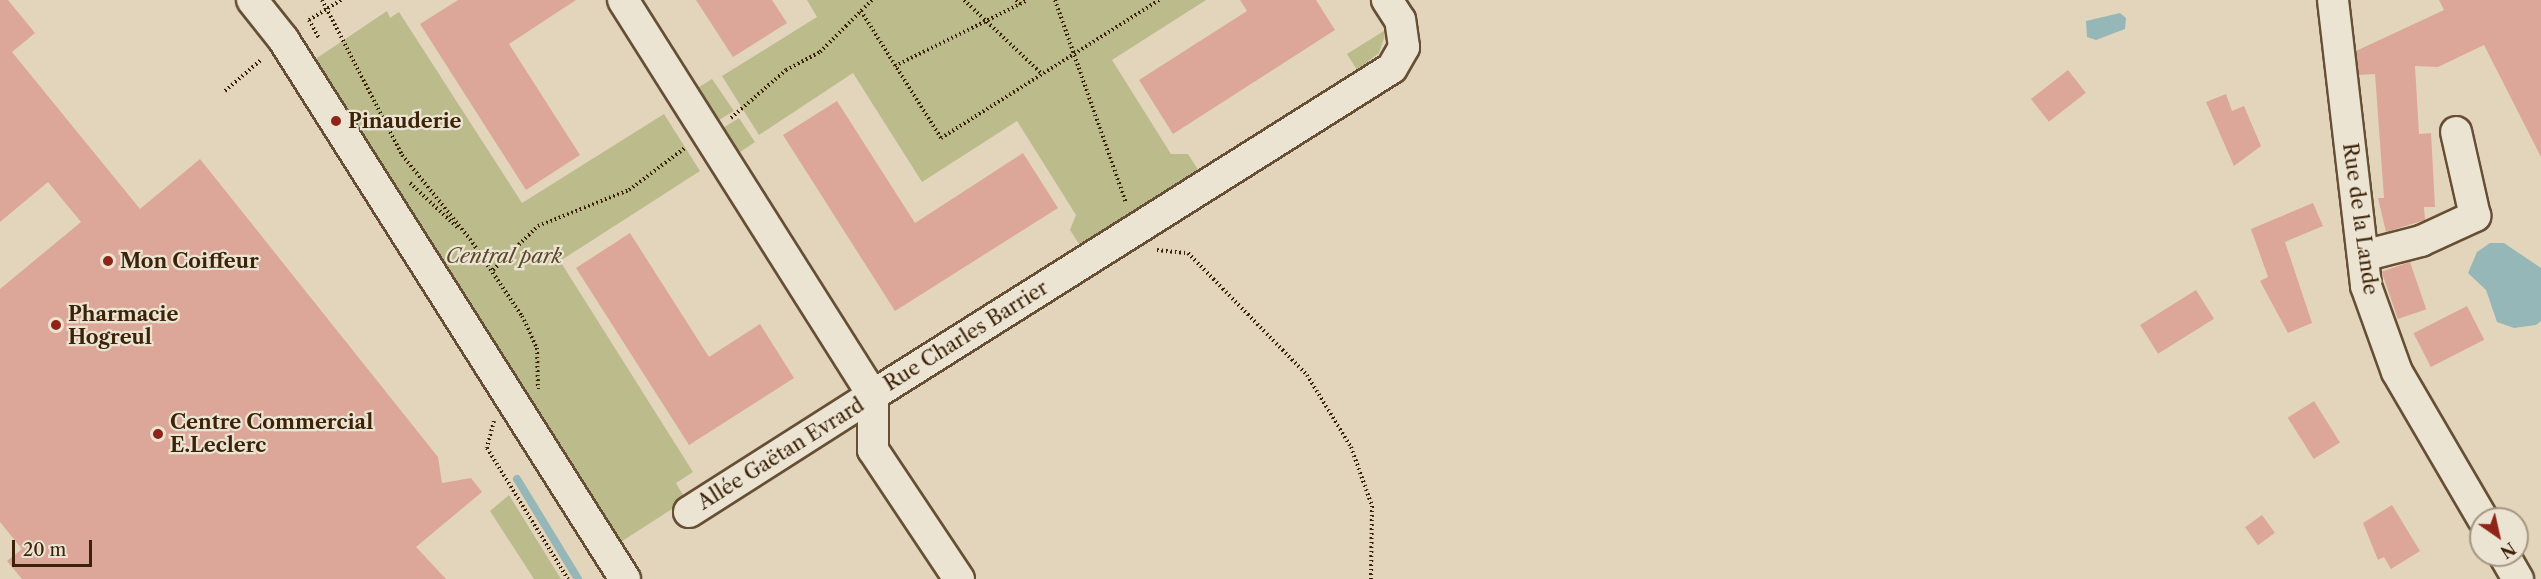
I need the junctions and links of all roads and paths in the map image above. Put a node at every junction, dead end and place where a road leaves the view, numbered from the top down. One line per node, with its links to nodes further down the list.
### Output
1 (252, 0): 26 (street)
2 (322, 0): 13 (path)
3 (341, 0): 13 (path)
4 (623, 0): 25 (street, Rue Charles Barrier)
5 (964, 0): 15 (path)
6 (1016, 0): 12 (path)
7 (1028, 0): 12 (path)
8 (1055, 0): 17 (path)
9 (1159, 0): 17 (path)
10 (1387, 0): 23 (street, Rue Charles Barrier)
11 (2333, 0): 24 (street, Rue de la Lande)
12 (1021, 4): 15 (path)
13 (327, 8): 16 (path); 26 (path)
14 (861, 11): 19 (path)
15 (986, 21): 19 (path); 20 (path)
16 (301, 25)
17 (1075, 53): 20 (path); 23 (path)
18 (266, 55): 21 (path)
19 (896, 66): 20 (path)
20 (1042, 74)
21 (225, 91)
22 (2456, 132): 24 (street)
23 (1135, 230): 25 (street, Rue Charles Barrier); 32 (path)
24 (2363, 256): 27 (street, Rue de la Lande)
25 (873, 395): 28 (street, Allée Gaëtan Evrard); 31 (street)
26 (514, 406): 29 (path); 30 (street)
27 (2476, 507)
28 (689, 512)
29 (568, 579)
30 (625, 579)
31 (959, 579)
32 (1371, 579)

